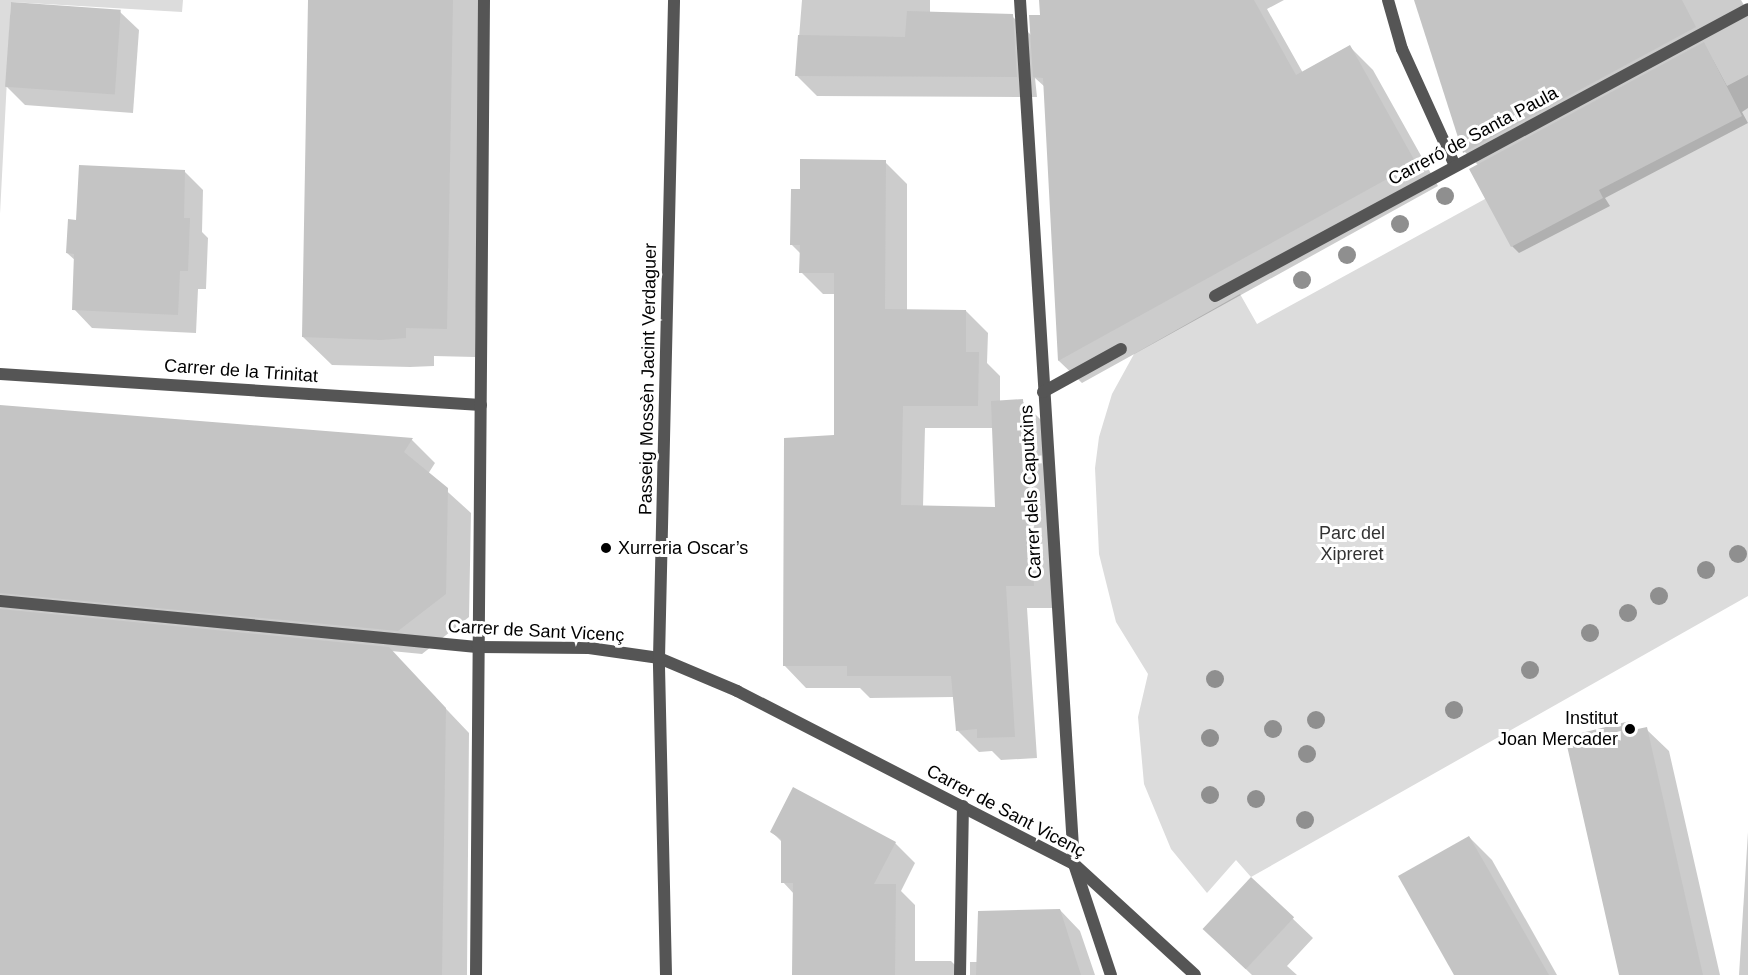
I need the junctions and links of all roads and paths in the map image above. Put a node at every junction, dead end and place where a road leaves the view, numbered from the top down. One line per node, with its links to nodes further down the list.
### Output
1 (484, 0): 11 (street)
2 (674, 0): 14 (street, Passeig Mossèn Jacint Verdaguer)
3 (1020, 0): 10 (street, Carrer dels Caputxins)
4 (1388, 0): 6 (street)
5 (1748, 9): 6 (street, Carreró de Santa Paula)
6 (1455, 166): 7 (street, Carreró de Santa Paula)
7 (1215, 296)
8 (1121, 349): 10 (street)
9 (0, 374): 11 (street, Carrer de la Trinitat)
10 (1043, 392): 16 (street, Carrer dels Caputxins)
11 (481, 405): 13 (street)
12 (0, 602): 13 (street, Carrer de Sant Vicenç)
13 (477, 647): 14 (street, Carrer de Sant Vicenç); 17 (street)
14 (659, 658): 15 (street, Carrer de Sant Vicenç); 18 (street, Passeig Mossèn Jacint Verdaguer)
15 (963, 806): 16 (street, Carrer de Sant Vicenç); 19 (street)
16 (1074, 864): 20 (street, Carrer dels Caputxins); 21 (street, Carrer de Sant Vicenç)
17 (476, 975)
18 (666, 975)
19 (960, 975)
20 (1111, 975)
21 (1195, 975)

